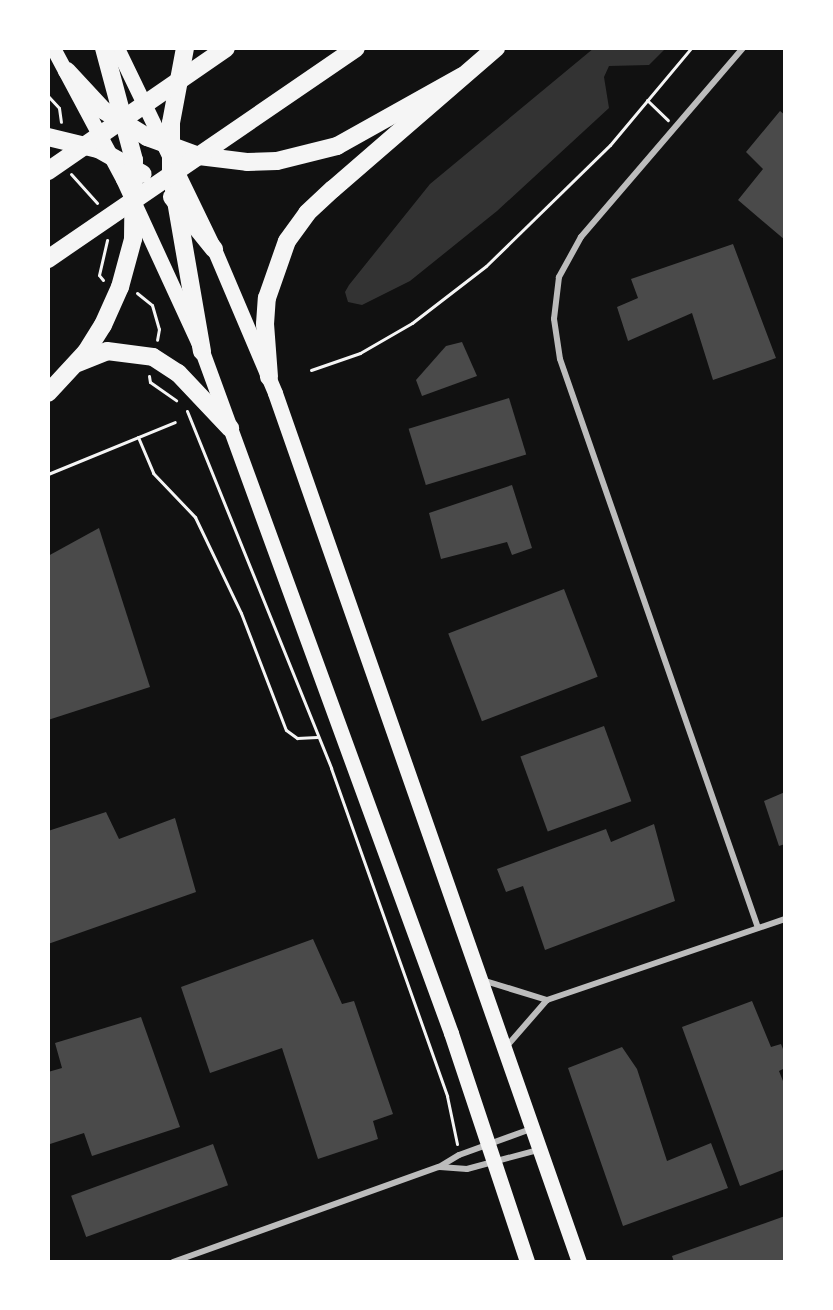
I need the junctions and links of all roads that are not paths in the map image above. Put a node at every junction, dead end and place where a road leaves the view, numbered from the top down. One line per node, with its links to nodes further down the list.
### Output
1 (53, 48): 9 (main road)
2 (104, 48): 10 (highway)
3 (117, 48): 10 (main road)
4 (185, 48): 15 (highway)
5 (226, 48): 18 (highway)
6 (356, 48): 22 (highway)
7 (496, 48): 11 (highway)
8 (742, 48): 32 (street)
9 (67, 71): 12 (highway)
10 (122, 76): 13 (highway); 15 (main road)
11 (462, 76): 15 (highway); 28 (highway)
12 (87, 100): 13 (highway); 16 (main road)
13 (128, 127): 15 (highway); 17 (highway)
14 (48, 137): 16 (highway)
15 (169, 149): 19 (highway); 21 (main road)
16 (111, 156): 17 (highway); 20 (main road)
17 (135, 169): 19 (highway); 20 (highway)
18 (48, 171)
19 (174, 199): 21 (highway)
20 (136, 206): 26 (main road); 27 (highway)
21 (186, 213): 23 (highway); 26 (highway)
22 (105, 220): 24 (highway); 25 (highway)
23 (214, 249): 28 (main road)
24 (48, 259)
25 (48, 268)
26 (202, 351): 30 (main road)
27 (76, 364): 29 (highway); 30 (highway)
28 (269, 377): 33 (main road)
29 (48, 393)
30 (230, 428): 37 (main road)
31 (785, 919): 32 (street)
32 (758, 928): 34 (street)
33 (479, 979): 34 (street); 35 (main road)
34 (547, 999): 35 (street)
35 (504, 1049): 36 (main road)
36 (532, 1129): 37 (street); 38 (main road)
37 (485, 1144): 39 (main road); 40 (street)
38 (540, 1150): 39 (street); 43 (main road)
39 (492, 1163): 40 (street); 42 (main road)
40 (439, 1167): 41 (street)
41 (173, 1262)
42 (527, 1262)
43 (579, 1262)

